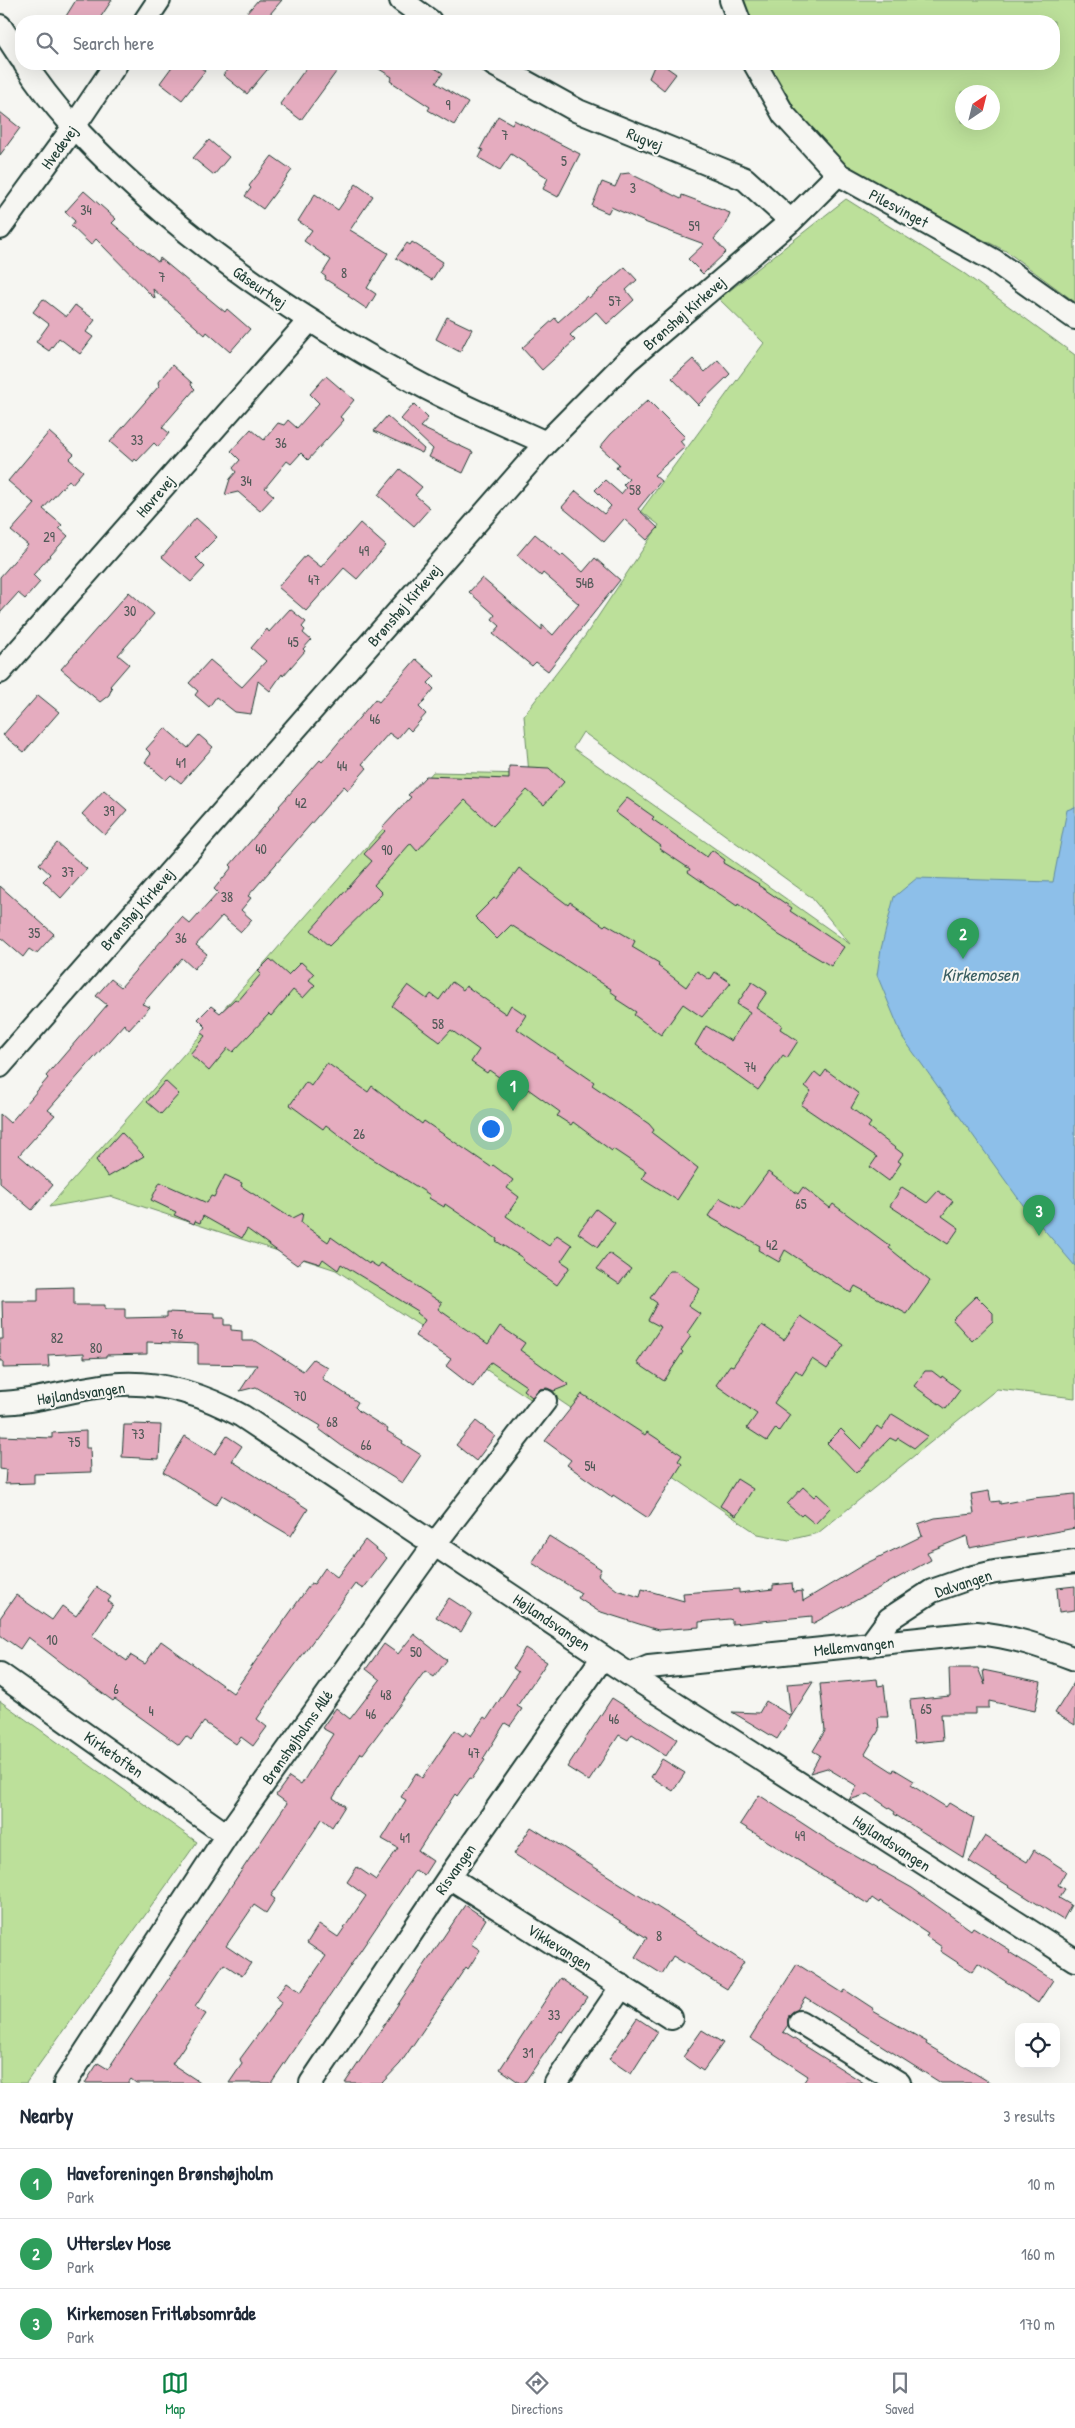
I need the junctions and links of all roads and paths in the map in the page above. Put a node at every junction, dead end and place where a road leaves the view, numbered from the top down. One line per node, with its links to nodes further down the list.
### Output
1 (159, 0): 4 (street)
2 (401, 0): 5 (street)
3 (731, 0): 6 (street)
4 (149, 15)
5 (422, 15)
6 (737, 15)
7 (0, 26): 8 (street)
8 (15, 49)
9 (30, 70): 13 (street, Gåseurtvej)
10 (112, 70): 13 (street, Hvedevej)
11 (504, 70): 15 (street, Rugvej)
12 (758, 70): 14 (street, Pilesvinget)
13 (73, 128): 16 (street, Hvedevej); 18 (street, Gåseurtvej)
14 (838, 174): 15 (street, Brønshøj Kirkevej); 17 (street, Pilesvinget)
15 (791, 221): 19 (street, Brønshøj Kirkevej)
16 (0, 228)
17 (1075, 318)
18 (309, 321): 19 (street, Gåseurtvej); 20 (street, Havrevej)
19 (546, 443): 21 (street, Brønshøj Kirkevej)
20 (0, 672)
21 (0, 1066)
22 (545, 1402): 24 (street, Brønshøjholms Allé)
23 (0, 1403): 24 (street, Højlandsvangen)
24 (434, 1545): 27 (street, Højlandsvangen); 31 (street, Brønshøjholms Allé)
25 (1075, 1562): 26 (street, Dalvangen)
26 (870, 1645): 28 (street, Mellemvangen); 30 (street, Mellemvangen)
27 (603, 1656): 30 (street, Højlandsvangen); 32 (street, Risvangen)
28 (1075, 1659)
29 (0, 1674): 31 (street, Kirketoften)
30 (630, 1675): 33 (street, Højlandsvangen)
31 (227, 1835): 37 (street, Brønshøjholms Allé)
32 (449, 1877): 34 (street, Vikkevangen); 38 (street, Risvangen)
33 (1075, 1960)
34 (622, 1986): 35 (street, Vikkevangen); 39 (street)
35 (671, 2018)
36 (800, 2022): 40 (street)
37 (65, 2083)
38 (311, 2083)
39 (556, 2083)
40 (899, 2083)

